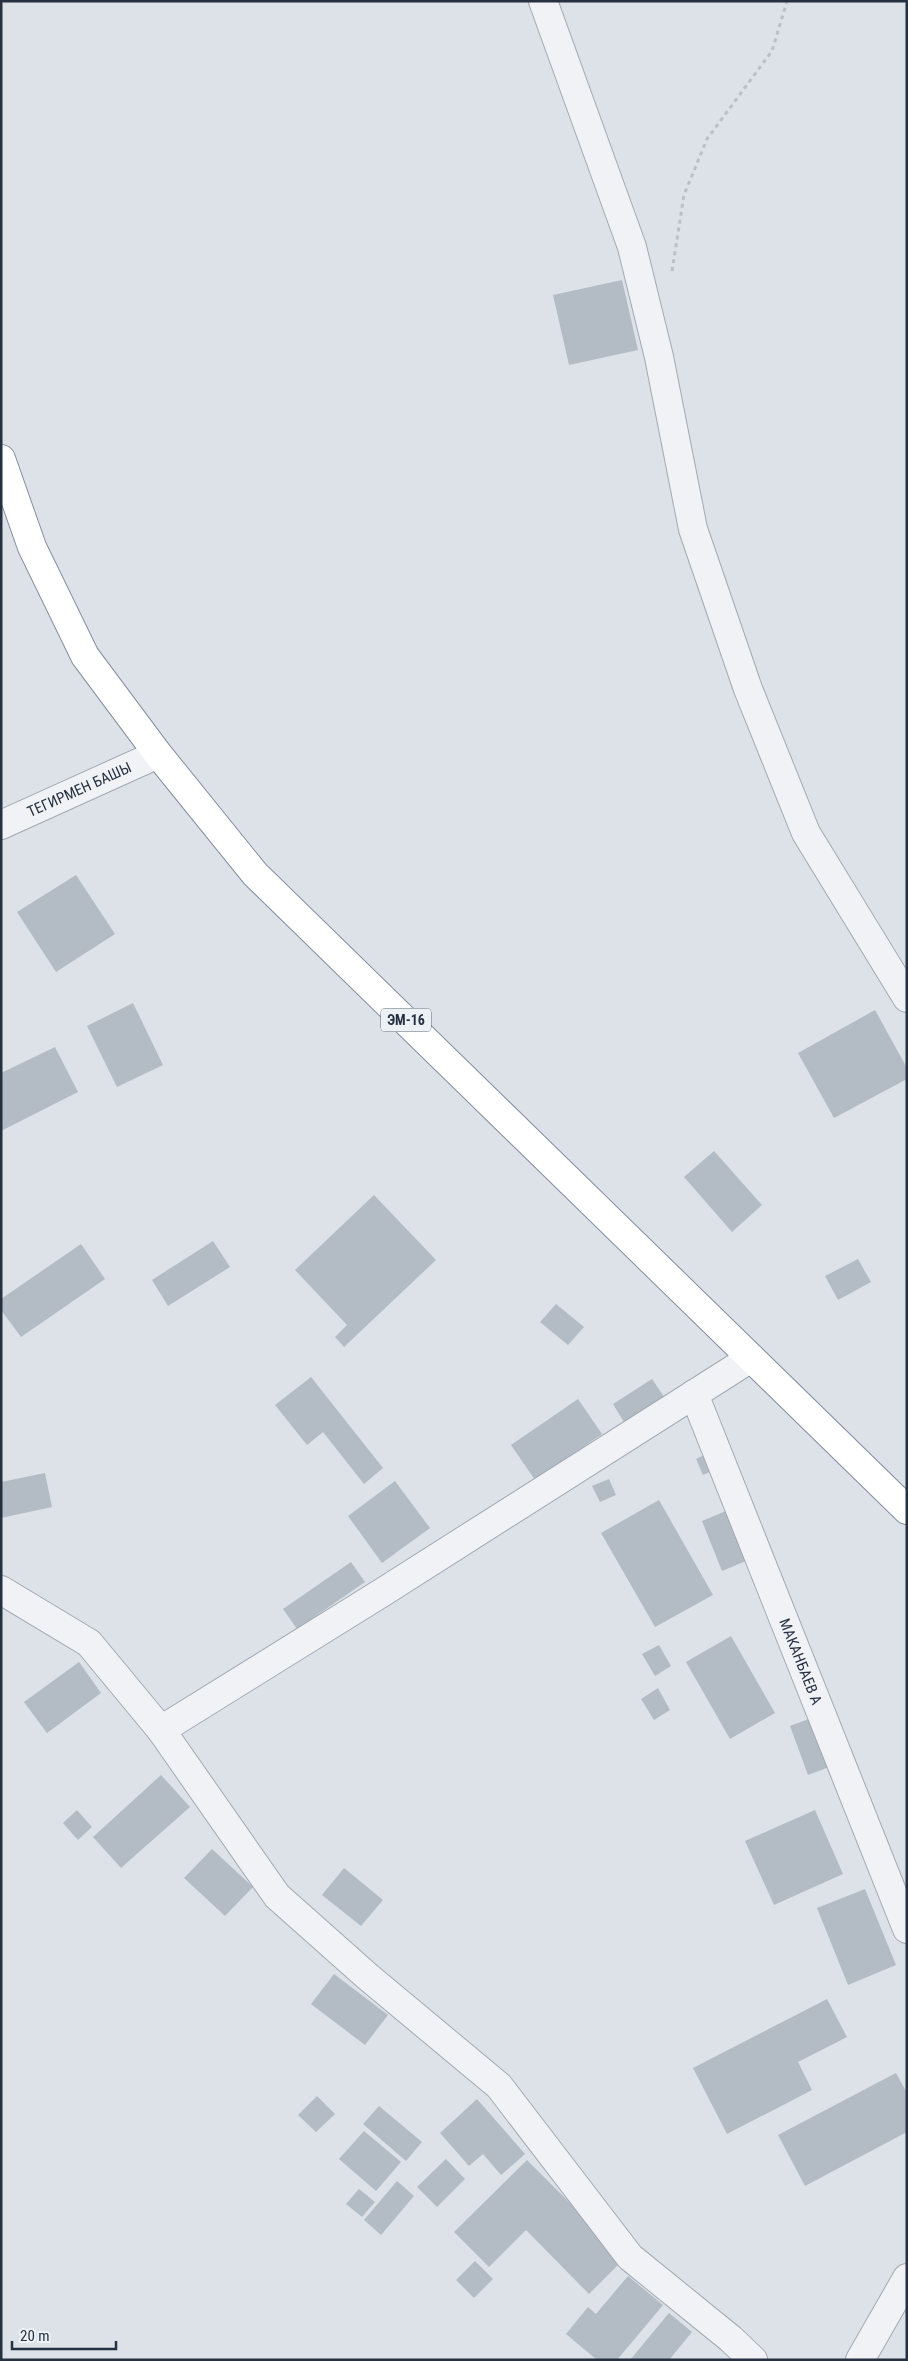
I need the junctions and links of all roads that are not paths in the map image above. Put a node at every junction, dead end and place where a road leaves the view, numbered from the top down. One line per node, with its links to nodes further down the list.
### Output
1 (543, 1): 5 (street)
2 (1, 459): 3 (highway, ЭМ-16)
3 (158, 754): 4 (street, ТЕГИРМЕН БАШЫ); 6 (highway, ЭМ-16)
4 (1, 825)
5 (907, 998)
6 (751, 1358): 7 (street); 8 (highway, ЭМ-16)
7 (694, 1394): 10 (street); 11 (street, МАКАНБАЕВ А)
8 (907, 1510)
9 (1, 1590): 10 (street)
10 (161, 1730): 13 (street)
11 (907, 1929)
12 (907, 2278): 14 (street)
13 (752, 2360)
14 (860, 2360)

